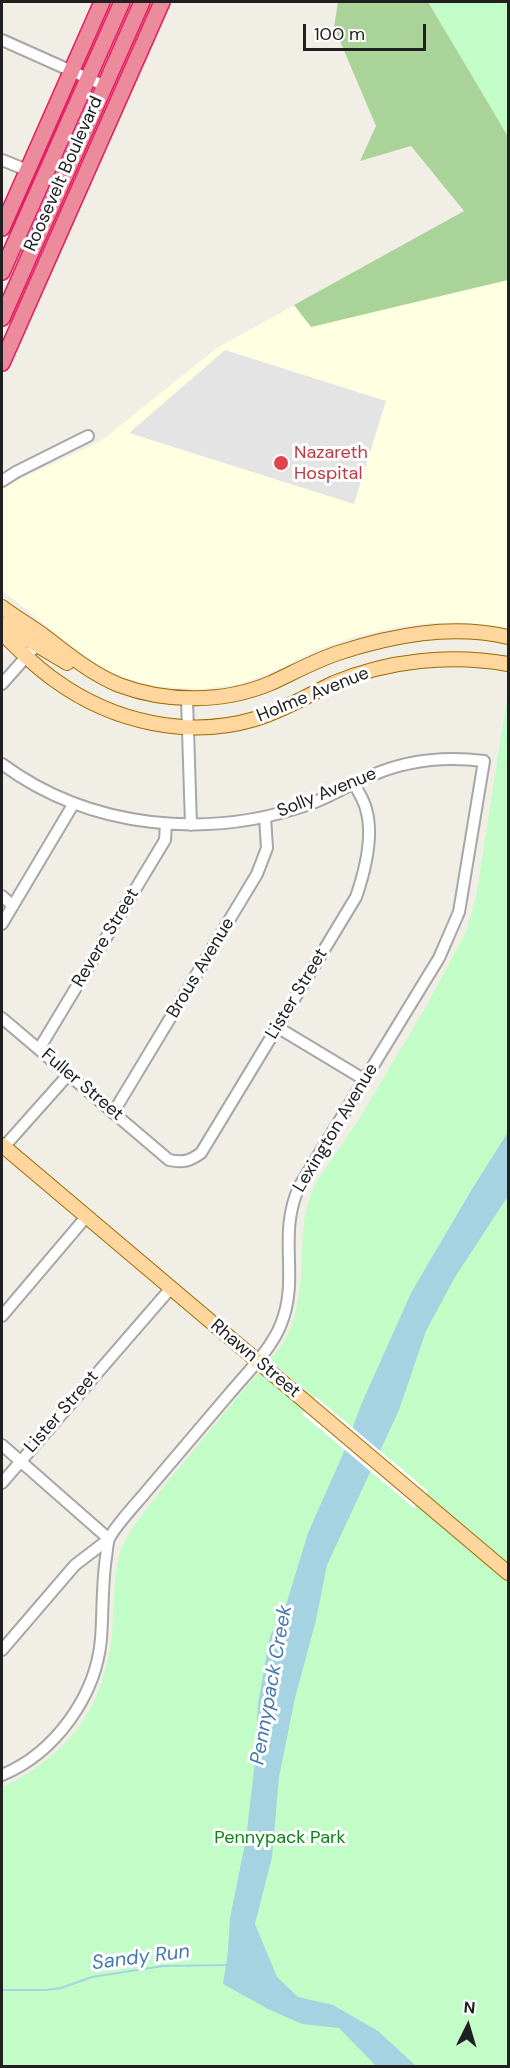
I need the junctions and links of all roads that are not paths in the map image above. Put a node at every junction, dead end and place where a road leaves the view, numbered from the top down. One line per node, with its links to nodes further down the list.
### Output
1 (102, 2): 6 (highway, Roosevelt Boulevard)
2 (122, 2): 7 (highway, Roosevelt Boulevard)
3 (142, 2): 8 (highway, Roosevelt Boulevard)
4 (162, 2): 14 (highway, Roosevelt Boulevard)
5 (2, 39): 6 (street)
6 (71, 71): 7 (street); 10 (highway, Roosevelt Boulevard)
7 (88, 78): 8 (street); 12 (highway, Roosevelt Boulevard)
8 (105, 86): 13 (highway, Roosevelt Boulevard)
9 (2, 160): 10 (street)
10 (27, 170): 11 (highway, Roosevelt Boulevard)
11 (2, 228)
12 (2, 272)
13 (2, 318)
14 (2, 363)
15 (88, 436): 16 (street)
16 (2, 481)
17 (2, 607): 21 (main road, Holme Avenue)
18 (2, 624): 21 (main road)
19 (2, 633): 22 (main road, Holme Avenue)
20 (508, 637): 25 (main road, Holme Avenue)
21 (40, 641): 22 (street); 25 (main road, Holme Avenue)
22 (26, 656): 24 (street); 26 (main road, Holme Avenue)
23 (508, 664): 26 (main road, Holme Avenue)
24 (2, 684)
25 (187, 699): 26 (street)
26 (188, 728): 33 (street)
27 (484, 761): 29 (street, Solly Avenue); 41 (street, Lexington Avenue)
28 (2, 765): 30 (street, Solly Avenue)
29 (354, 783): 31 (street, Solly Avenue); 38 (street, Lister Street)
30 (74, 803): 32 (street, Solly Avenue); 35 (street)
31 (266, 817): 33 (street, Solly Avenue); 42 (street, Brous Avenue)
32 (166, 824): 33 (street, Solly Avenue); 39 (street, Revere Street)
33 (191, 825)
34 (2, 896): 35 (street)
35 (13, 906): 36 (street)
36 (2, 924)
37 (2, 1018): 39 (street, Fuller Street)
38 (277, 1027): 41 (street); 44 (street, Lister Street)
39 (39, 1049): 40 (street, Fuller Street)
40 (68, 1075): 42 (street, Fuller Street); 43 (street)
41 (365, 1080): 48 (street, Lexington Avenue)
42 (113, 1113): 44 (street, Fuller Street)
43 (2, 1147): 45 (main road, Rhawn Street)
44 (161, 1153)
45 (86, 1217): 46 (main road, Rhawn Street); 47 (street)
46 (171, 1288): 48 (main road, Rhawn Street); 50 (street, Lister Street)
47 (2, 1316)
48 (257, 1362): 52 (street, Lexington Avenue); 53 (main road, Rhawn Street)
49 (2, 1445): 50 (street)
50 (20, 1461): 51 (street, Lister Street); 52 (street)
51 (2, 1483)
52 (109, 1539): 54 (street); 55 (street, Lexington Avenue)
53 (508, 1573)
54 (2, 1650)
55 (2, 1775)

